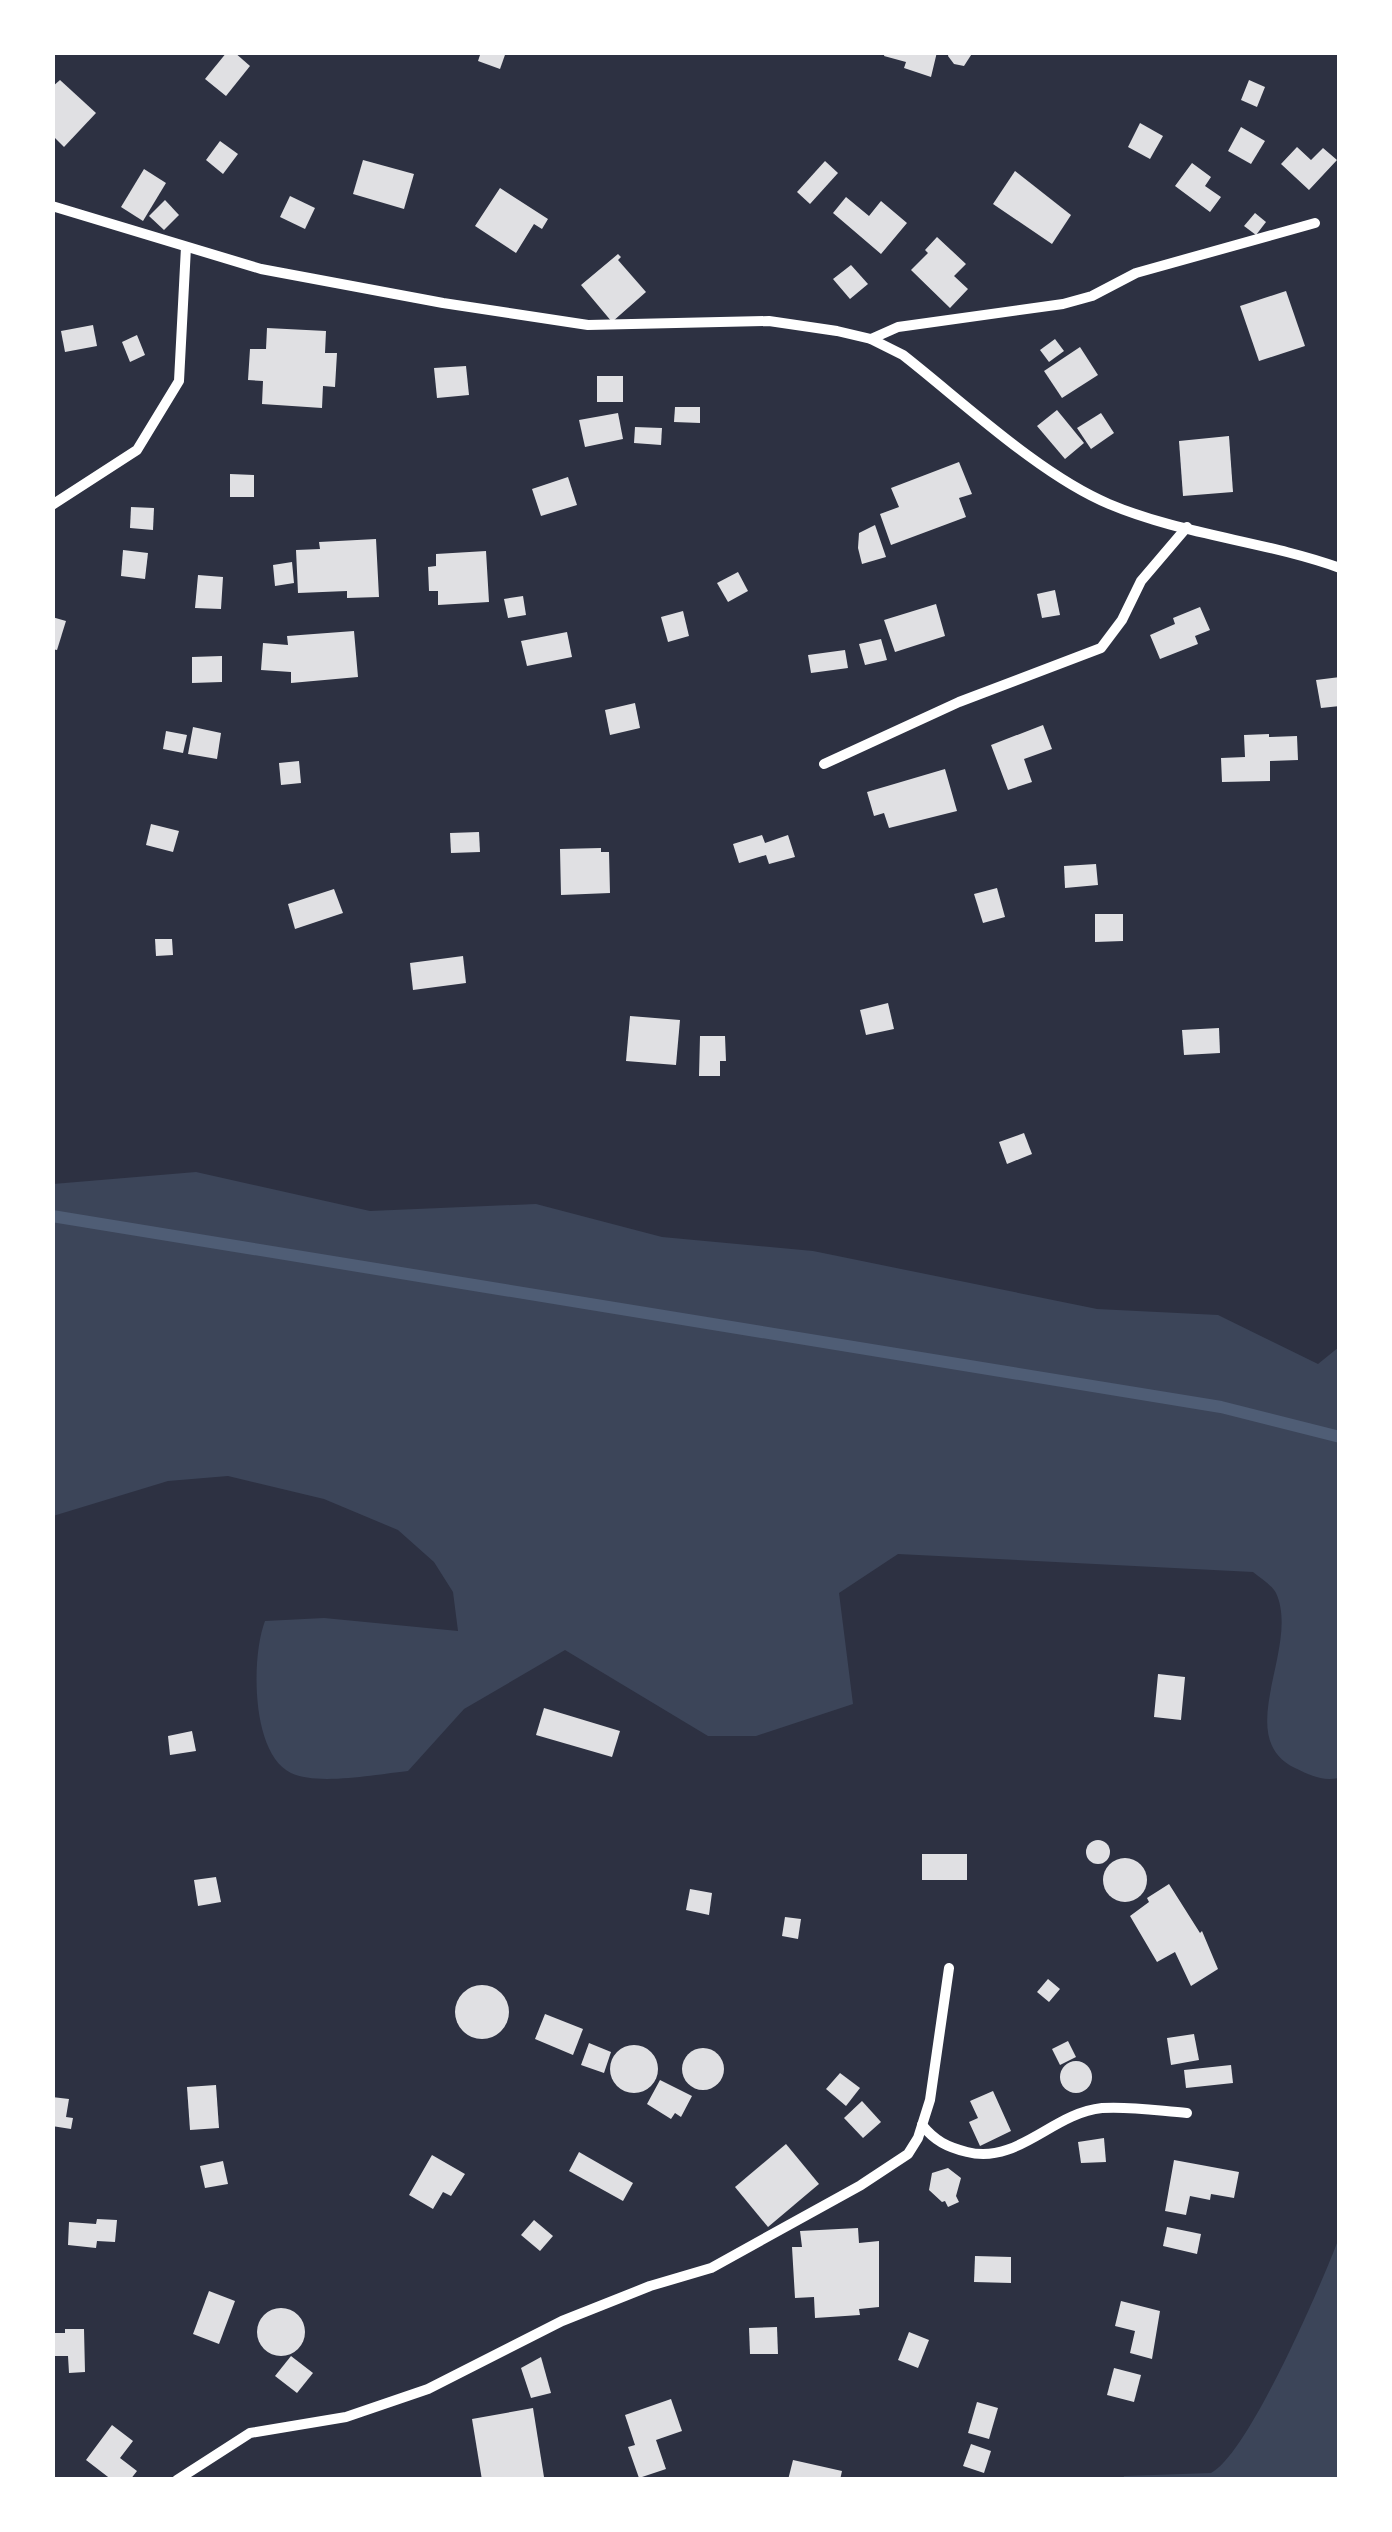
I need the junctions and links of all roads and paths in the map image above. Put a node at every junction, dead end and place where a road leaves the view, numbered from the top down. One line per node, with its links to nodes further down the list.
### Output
1 (52, 206): 3 (street)
2 (1315, 223): 4 (street)
3 (186, 247): 4 (street); 5 (street)
4 (871, 339): 6 (street)
5 (52, 505)
6 (1187, 528): 7 (street); 8 (street)
7 (1340, 568)
8 (824, 764)
9 (949, 1968): 11 (street)
10 (1187, 2113): 11 (street)
11 (922, 2125): 12 (street)
12 (177, 2480)

